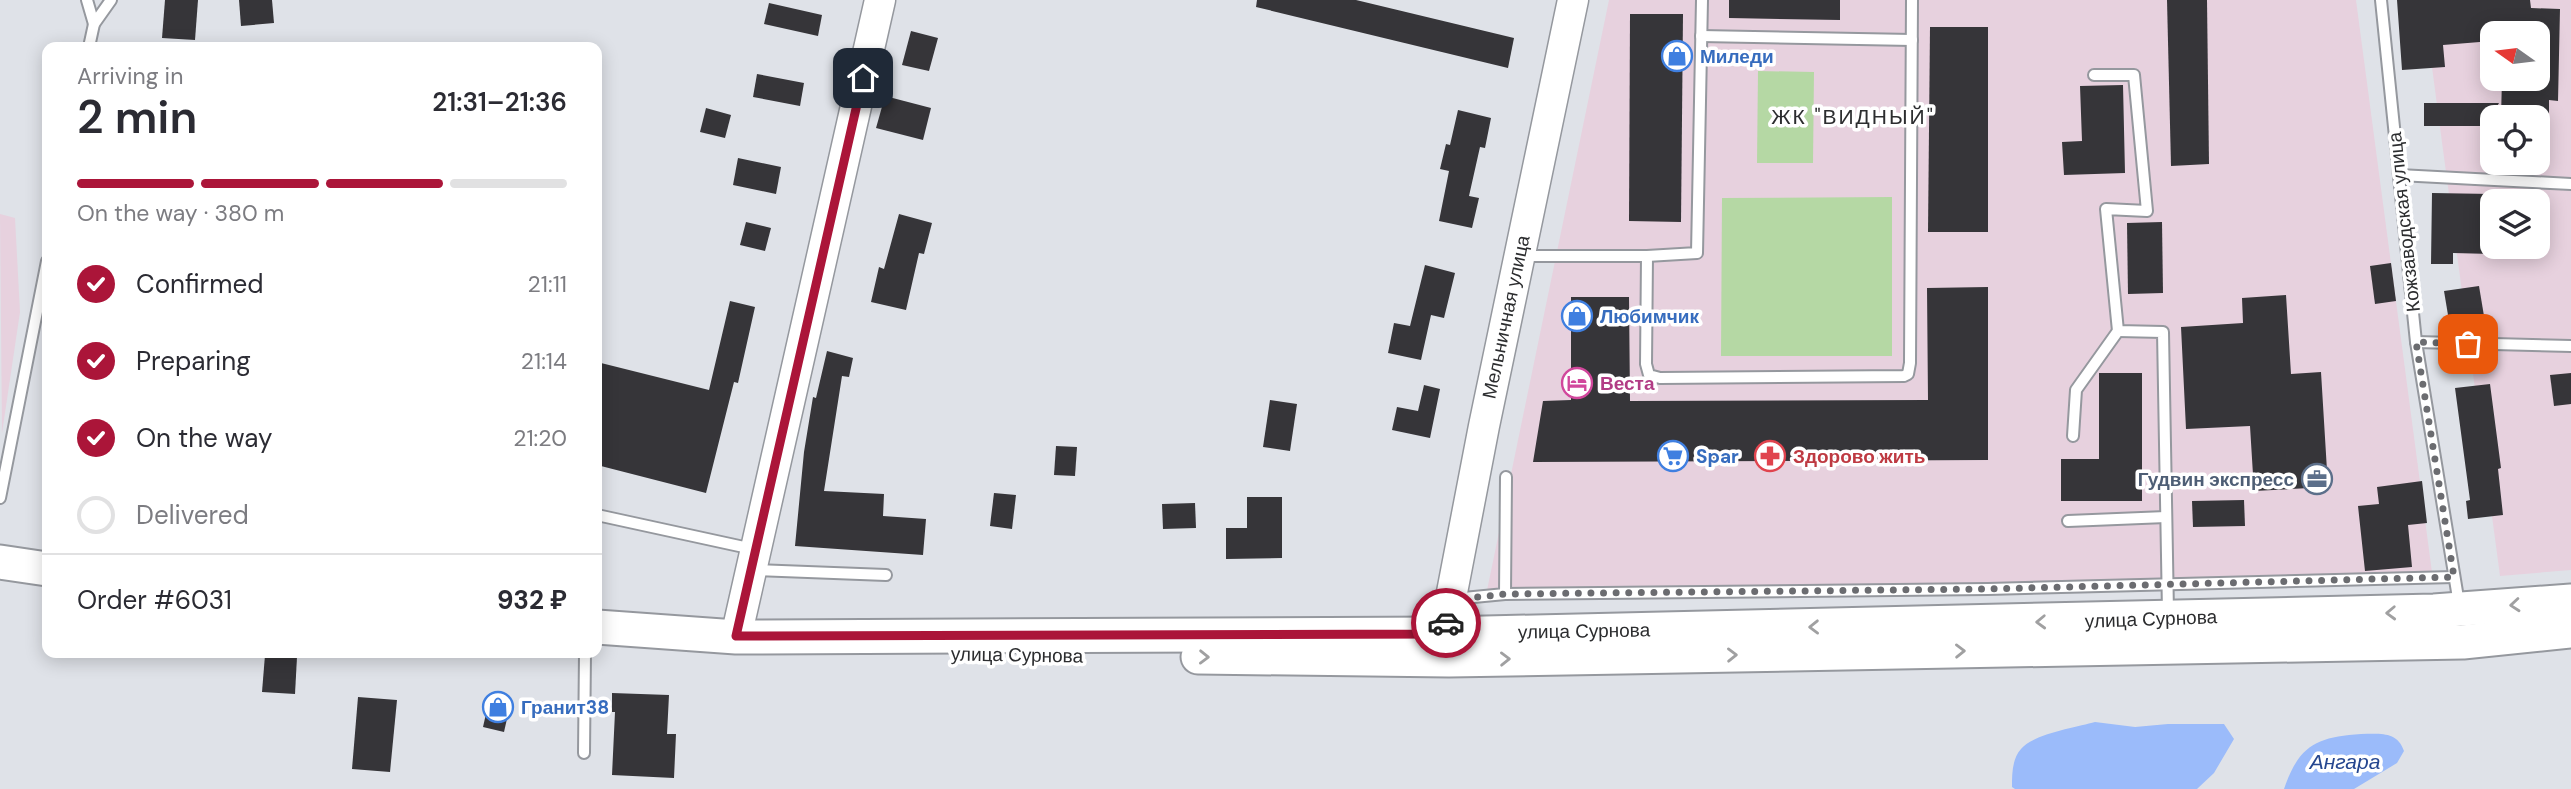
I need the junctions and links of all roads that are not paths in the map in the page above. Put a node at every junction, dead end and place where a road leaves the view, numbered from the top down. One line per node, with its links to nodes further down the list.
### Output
1 (87, 0): 8 (lane)
2 (111, 0): 8 (lane)
3 (880, 0): 27 (street)
4 (1573, 0): 15 (street, Мельничная улица)
5 (1702, 0): 9 (lane)
6 (1912, 0): 10 (lane)
7 (2381, 0): 13 (lane, Кожзаводская улица)
8 (94, 24): 11 (lane)
9 (1702, 36): 10 (lane); 16 (lane)
10 (1912, 40): 16 (lane)
11 (90, 42)
12 (2094, 75): 18 (lane)
13 (2399, 175): 14 (lane); 19 (lane, Кожзаводская улица)
14 (2571, 184)
15 (1518, 256): 16 (lane); 36 (street, Мельничная улица)
16 (1647, 256)
17 (42, 286): 23 (lane)
18 (2118, 331): 21 (lane); 25 (lane)
19 (2416, 342): 20 (lane); 31 (lane, Кожзаводская улица)
20 (2571, 346)
21 (2073, 436)
22 (1506, 477): 35 (lane)
23 (0, 498)
24 (602, 516): 27 (lane)
25 (2166, 517): 26 (lane); 33 (lane)
26 (2068, 521)
27 (754, 560): 30 (lane); 43 (street)
28 (0, 562): 29 (main road)
29 (42, 568)
30 (886, 575)
31 (2454, 577): 33 (lane); 38 (lane, Кожзаводская улица)
32 (0, 579): 34 (main road)
33 (2168, 584): 35 (lane); 39 (lane)
34 (42, 585)
35 (1505, 594): 36 (lane)
36 (1451, 600): 42 (street, Мельничная улица)
37 (2571, 601): 38 (main road, улица Сурнова, one-way to 38)
38 (2459, 610): 39 (main road, улица Сурнова, one-way to 39)
39 (2168, 619): 42 (main road, улица Сурнова, one-way to 42)
40 (602, 627): 43 (main road, улица Сурнова)
41 (2571, 631): 44 (main road, улица Сурнова, one-way to 41)
42 (1444, 634): 43 (main road, улица Сурнова)
43 (736, 636)
44 (602, 646)
45 (585, 658): 46 (lane)
46 (584, 753)

